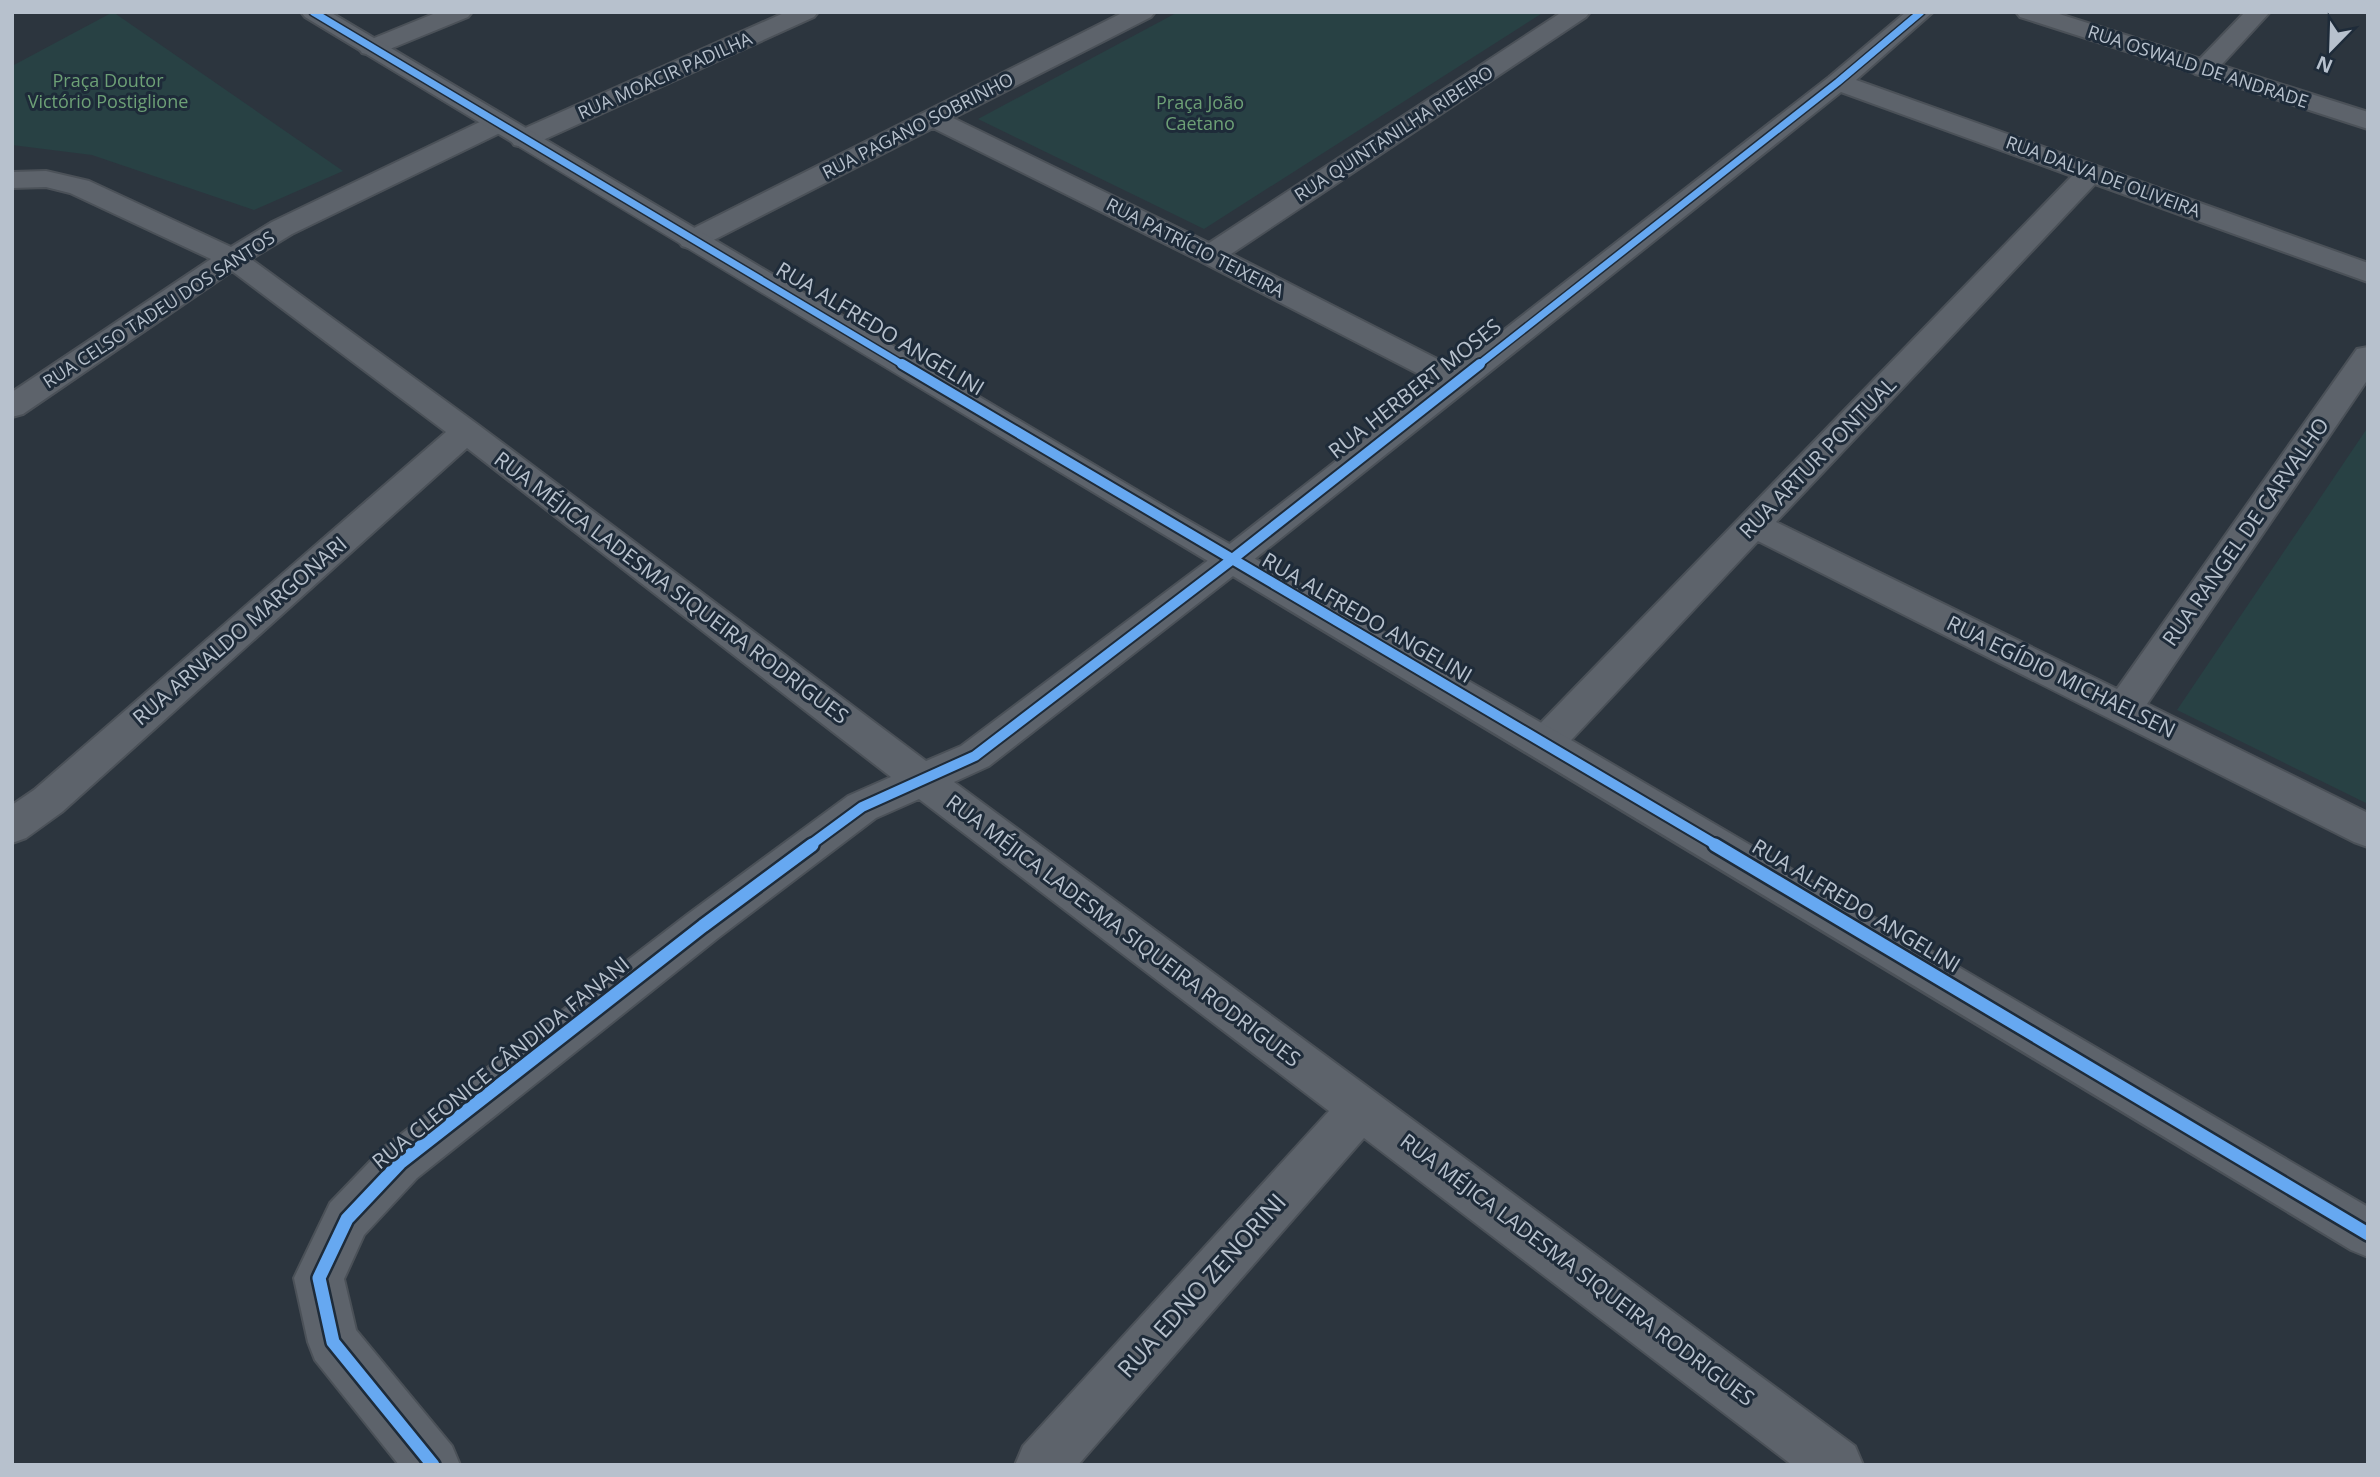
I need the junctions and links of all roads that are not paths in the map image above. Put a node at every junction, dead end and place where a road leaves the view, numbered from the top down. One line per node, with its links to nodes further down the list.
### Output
1 (313, 12): 9 (street, RUA ALFREDO ANGELINI)
2 (460, 12): 9 (street)
3 (806, 12): 14 (street, RUA MOACIR PADILHA)
4 (1143, 12): 12 (street, RUA PAGANO SOBRINHO)
5 (1578, 12): 18 (street, RUA QUINTANILHA RIBEIRO)
6 (1921, 12): 11 (street, RUA HERBERT MOSES)
7 (2028, 12): 10 (street, RUA OSWALD DE ANDRADE)
8 (2258, 12): 10 (street)
9 (371, 48): 14 (street, RUA ALFREDO ANGELINI)
10 (2204, 69): 13 (street, RUA OSWALD DE ANDRADE)
11 (1838, 82): 15 (street, RUA DALVA DE OLIVEIRA); 22 (street, RUA HERBERT MOSES)
12 (932, 118): 17 (street, RUA PAGANO SOBRINHO); 18 (street, RUA PATRÍCIO TEIXEIRA)
13 (2368, 121)
14 (510, 132): 17 (street, RUA ALFREDO ANGELINI); 19 (street, RUA CELSO TADEU DOS SANTOS)
15 (2090, 173): 20 (street, RUA DALVA DE OLIVEIRA); 25 (street, RUA ARTUR PONTUAL)
16 (12, 180): 19 (street, RUA MÉJICA LADESMA SIQUEIRA RODRIGUES)
17 (692, 240): 26 (street, RUA ALFREDO ANGELINI)
18 (1210, 255): 22 (street, RUA PATRÍCIO TEIXEIRA)
19 (232, 258): 23 (street, RUA CELSO TADEU DOS SANTOS); 24 (street, RUA MÉJICA LADESMA SIQUEIRA RODRIGUES)
20 (2368, 272)
21 (2368, 356): 27 (street, RUA RANGEL DE CARVALHO)
22 (1456, 381): 26 (street, RUA HERBERT MOSES)
23 (12, 407)
24 (466, 431): 29 (street, RUA MÉJICA LADESMA SIQUEIRA RODRIGUES); 30 (street, RUA ARNALDO MARGONARI)
25 (1754, 525): 27 (street, RUA EGÍDIO MICHAELSEN); 28 (street, RUA ARTUR PONTUAL)
26 (1230, 561): 28 (street, RUA ALFREDO ANGELINI); 29 (street, RUA HERBERT MOSES)
27 (2124, 708): 31 (street, RUA EGÍDIO MICHAELSEN)
28 (1545, 743): 33 (street, RUA ALFREDO ANGELINI)
29 (921, 779): 32 (street, RUA MÉJICA LADESMA SIQUEIRA RODRIGUES); 34 (street, RUA CLEONICE CÂNDIDA FANANI)
30 (12, 827)
31 (2368, 831)
32 (1361, 1108): 35 (street, RUA EDNO ZENORINI); 36 (street, RUA MÉJICA LADESMA SIQUEIRA RODRIGUES)
33 (2368, 1234)
34 (433, 1465)
35 (1042, 1465)
36 (1836, 1465)

